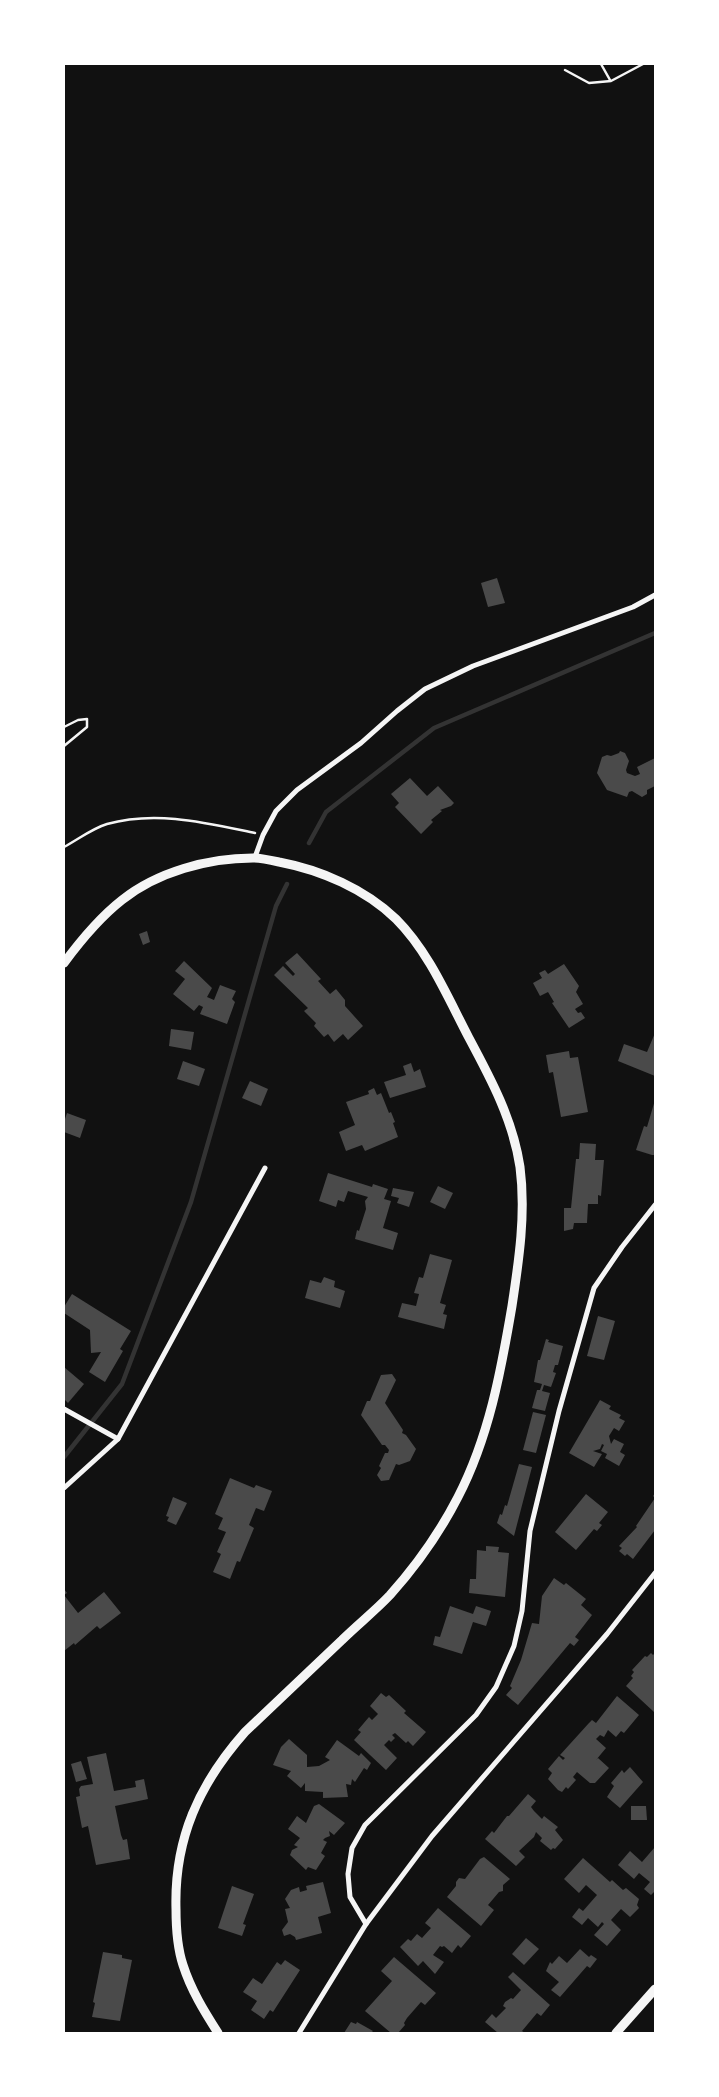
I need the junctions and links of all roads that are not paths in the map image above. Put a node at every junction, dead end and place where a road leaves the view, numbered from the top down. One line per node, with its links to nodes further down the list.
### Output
1 (655, 595): 2 (street)
2 (255, 857): 3 (main road); 12 (main road)
3 (64, 963)
4 (265, 1168): 7 (street)
5 (655, 1205): 10 (street)
6 (64, 1409): 7 (street)
7 (118, 1439): 8 (street)
8 (64, 1488)
9 (655, 1573): 10 (street)
10 (366, 1924): 13 (street)
11 (655, 1989): 14 (main road)
12 (218, 2033)
13 (299, 2033)
14 (616, 2033)

